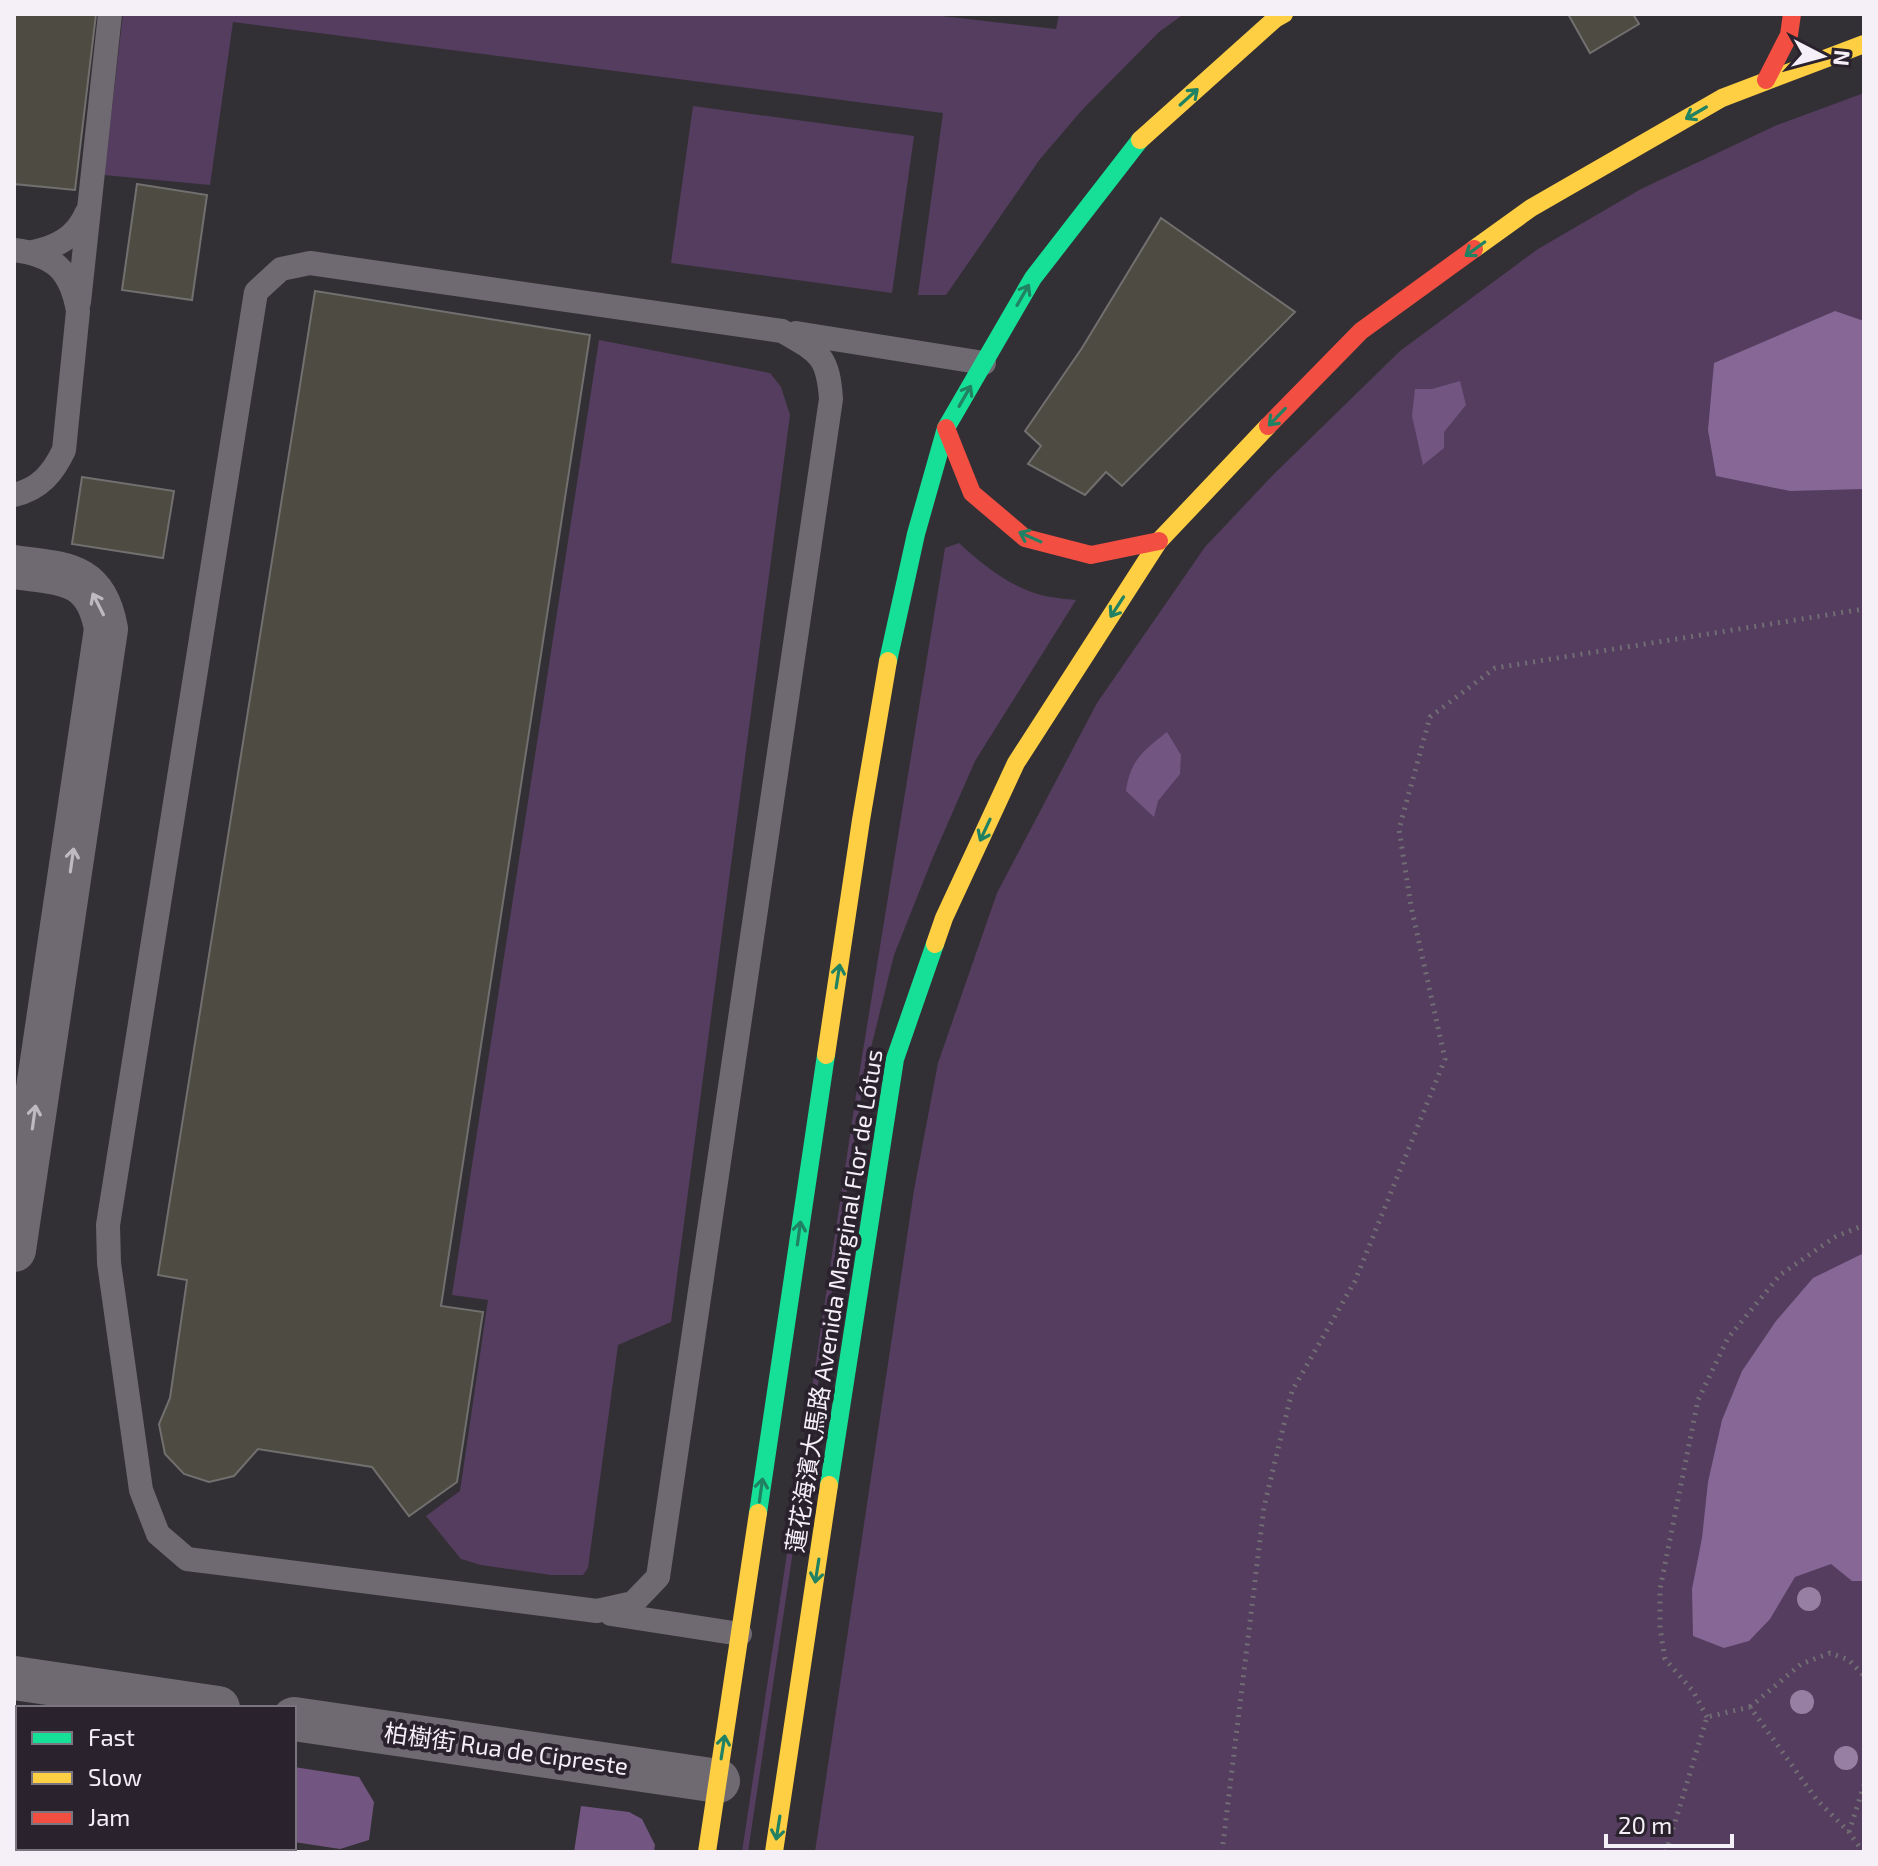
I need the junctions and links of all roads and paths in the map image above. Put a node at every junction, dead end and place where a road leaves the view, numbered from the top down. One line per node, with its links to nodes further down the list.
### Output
1 (110, 14): 6 (lane)
2 (1284, 14): 10 (main road, 蓮花海濱大馬路 Avenida Marginal Flor de Lótus, one-way to 2)
3 (1792, 14): 5 (main road)
4 (1864, 44): 5 (main road, 蓮花海濱大馬路 Avenida Marginal Flor de Lótus)
5 (1766, 80): 13 (main road, 蓮花海濱大馬路 Avenida Marginal Flor de Lótus, one-way to 13)
6 (89, 206): 7 (lane); 8 (lane)
7 (24, 251): 8 (lane)
8 (78, 311): 12 (lane)
9 (782, 331): 10 (lane); 18 (lane); 18 (lane)
10 (984, 363): 11 (main road, 蓮花海濱大馬路 Avenida Marginal Flor de Lótus, one-way to 10)
11 (946, 428): 13 (main road, one-way to 11); 19 (main road, 蓮花海濱大馬路 Avenida Marginal Flor de Lótus, one-way to 11)
12 (14, 495)
13 (1159, 541): 30 (main road, 蓮花海濱大馬路 Avenida Marginal Flor de Lótus, one-way to 30)
14 (14, 567): 17 (street, one-way to 14)
15 (1864, 609): 31 (path)
16 (1864, 1225): 24 (path)
17 (14, 1250)
18 (597, 1611): 19 (lane)
19 (740, 1634): 26 (main road, 蓮花海濱大馬路 Avenida Marginal Flor de Lótus, one-way to 19)
20 (1864, 1676): 23 (path)
21 (14, 1678): 22 (street)
22 (204, 1706)
23 (1750, 1707): 24 (path); 28 (path)
24 (1707, 1717): 32 (path)
25 (296, 1719): 26 (street, 柏樹街 Rua de Cipreste)
26 (718, 1781): 29 (main road, 蓮花海濱大馬路 Avenida Marginal Flor de Lótus)
27 (1864, 1785): 28 (path)
28 (1849, 1832): 33 (path)
29 (707, 1852)
30 (774, 1852)
31 (1222, 1852)
32 (1666, 1852)
33 (1863, 1852)

